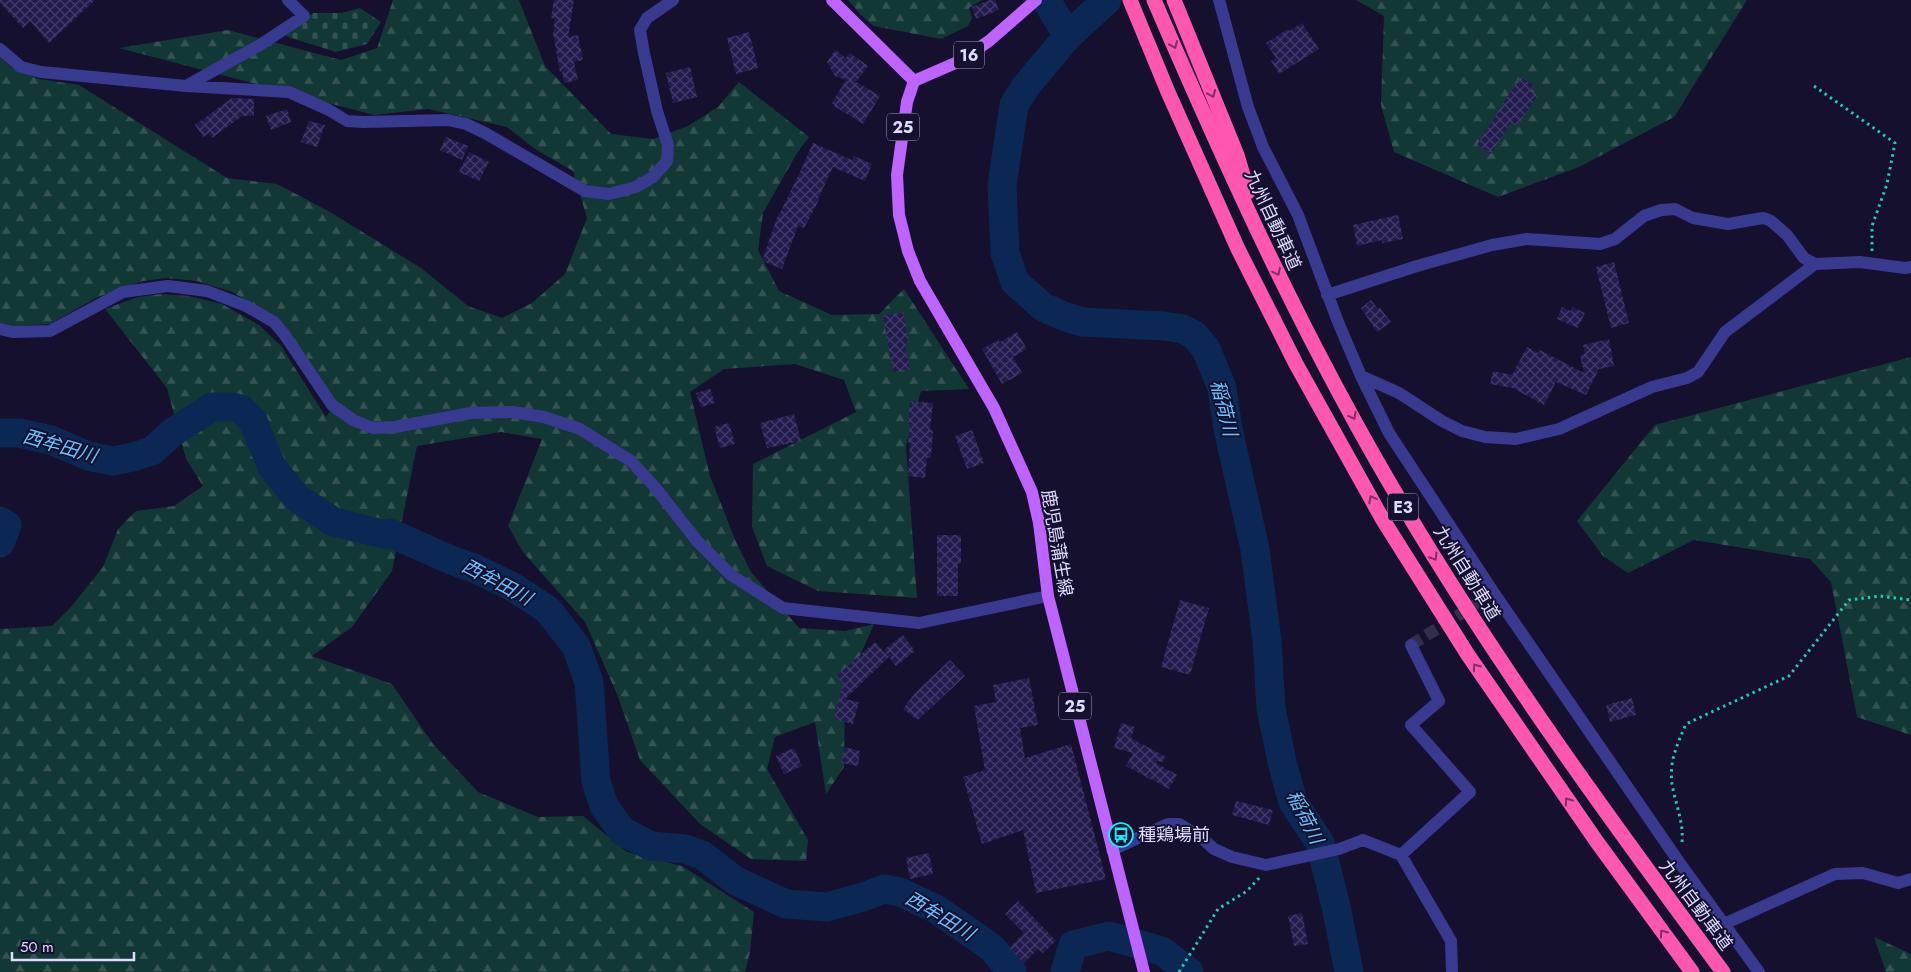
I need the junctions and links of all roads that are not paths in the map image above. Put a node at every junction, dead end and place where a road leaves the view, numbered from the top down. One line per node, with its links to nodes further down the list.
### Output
1 (288, 0): 11 (street)
2 (672, 0): 11 (street)
3 (832, 0): 10 (main road)
4 (1036, 0): 10 (main road, 16)
5 (1154, 0): 12 (highway, 九州自動車道 / E3, one-way to 12)
6 (1174, 0): 12 (highway, one-way to 12)
7 (1218, 0): 15 (street)
8 (1132, 6): 26 (highway, E3, one-way to 8)
9 (0, 49): 11 (street)
10 (914, 82): 18 (main road, 鹿児島蒲生線 / 25)
11 (186, 86)
12 (1266, 249): 27 (highway, 九州自動車道 / E3, one-way to 27)
13 (1815, 264): 14 (street); 15 (street); 17 (street)
14 (1911, 267)
15 (1327, 296): 17 (street)
16 (0, 329): 18 (street)
17 (1361, 376): 23 (street)
18 (1048, 596): 20 (main road, 鹿児島蒲生線 / 25)
19 (1411, 645): 21 (street)
20 (1112, 850): 21 (street); 24 (main road, 鹿児島蒲生線 / 25)
21 (1401, 855): 25 (street)
22 (1911, 879): 23 (street)
23 (1724, 924): 28 (street)
24 (1144, 972)
25 (1452, 972)
26 (1692, 972)
27 (1723, 972)
28 (1760, 972)

